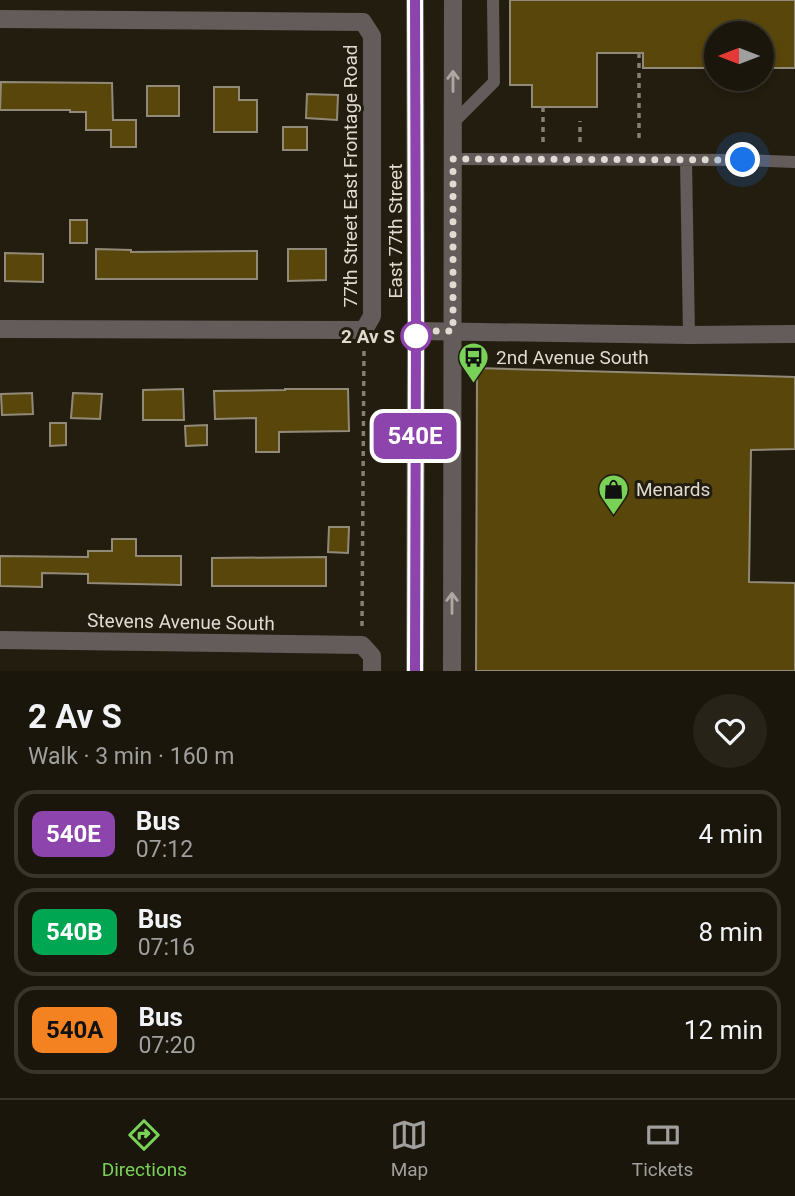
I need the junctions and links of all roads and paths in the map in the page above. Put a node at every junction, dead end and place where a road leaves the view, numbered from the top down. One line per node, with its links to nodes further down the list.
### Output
1 (415, 0): 17 (street, East 77th Street)
2 (453, 0): 8 (street, one-way to 2)
3 (493, 0): 8 (lane)
4 (0, 19): 16 (street, 77th Street East Frontage Road)
5 (639, 54): 11 (path)
6 (543, 107): 9 (path)
7 (580, 121): 10 (path)
8 (453, 123): 12 (street)
9 (543, 142)
10 (580, 142)
11 (639, 142)
12 (453, 159): 13 (lane); 18 (street)
13 (685, 160): 14 (lane); 20 (lane)
14 (795, 162)
15 (0, 329): 16 (street)
16 (364, 330): 22 (path)
17 (416, 331): 18 (street); 24 (street, East 77th Street)
18 (453, 331): 20 (street); 25 (street, one-way to 18)
19 (795, 334): 20 (street)
20 (689, 335)
21 (0, 640): 22 (street, Stevens Avenue South)
22 (362, 645): 23 (street)
23 (372, 671)
24 (415, 671)
25 (452, 671)

